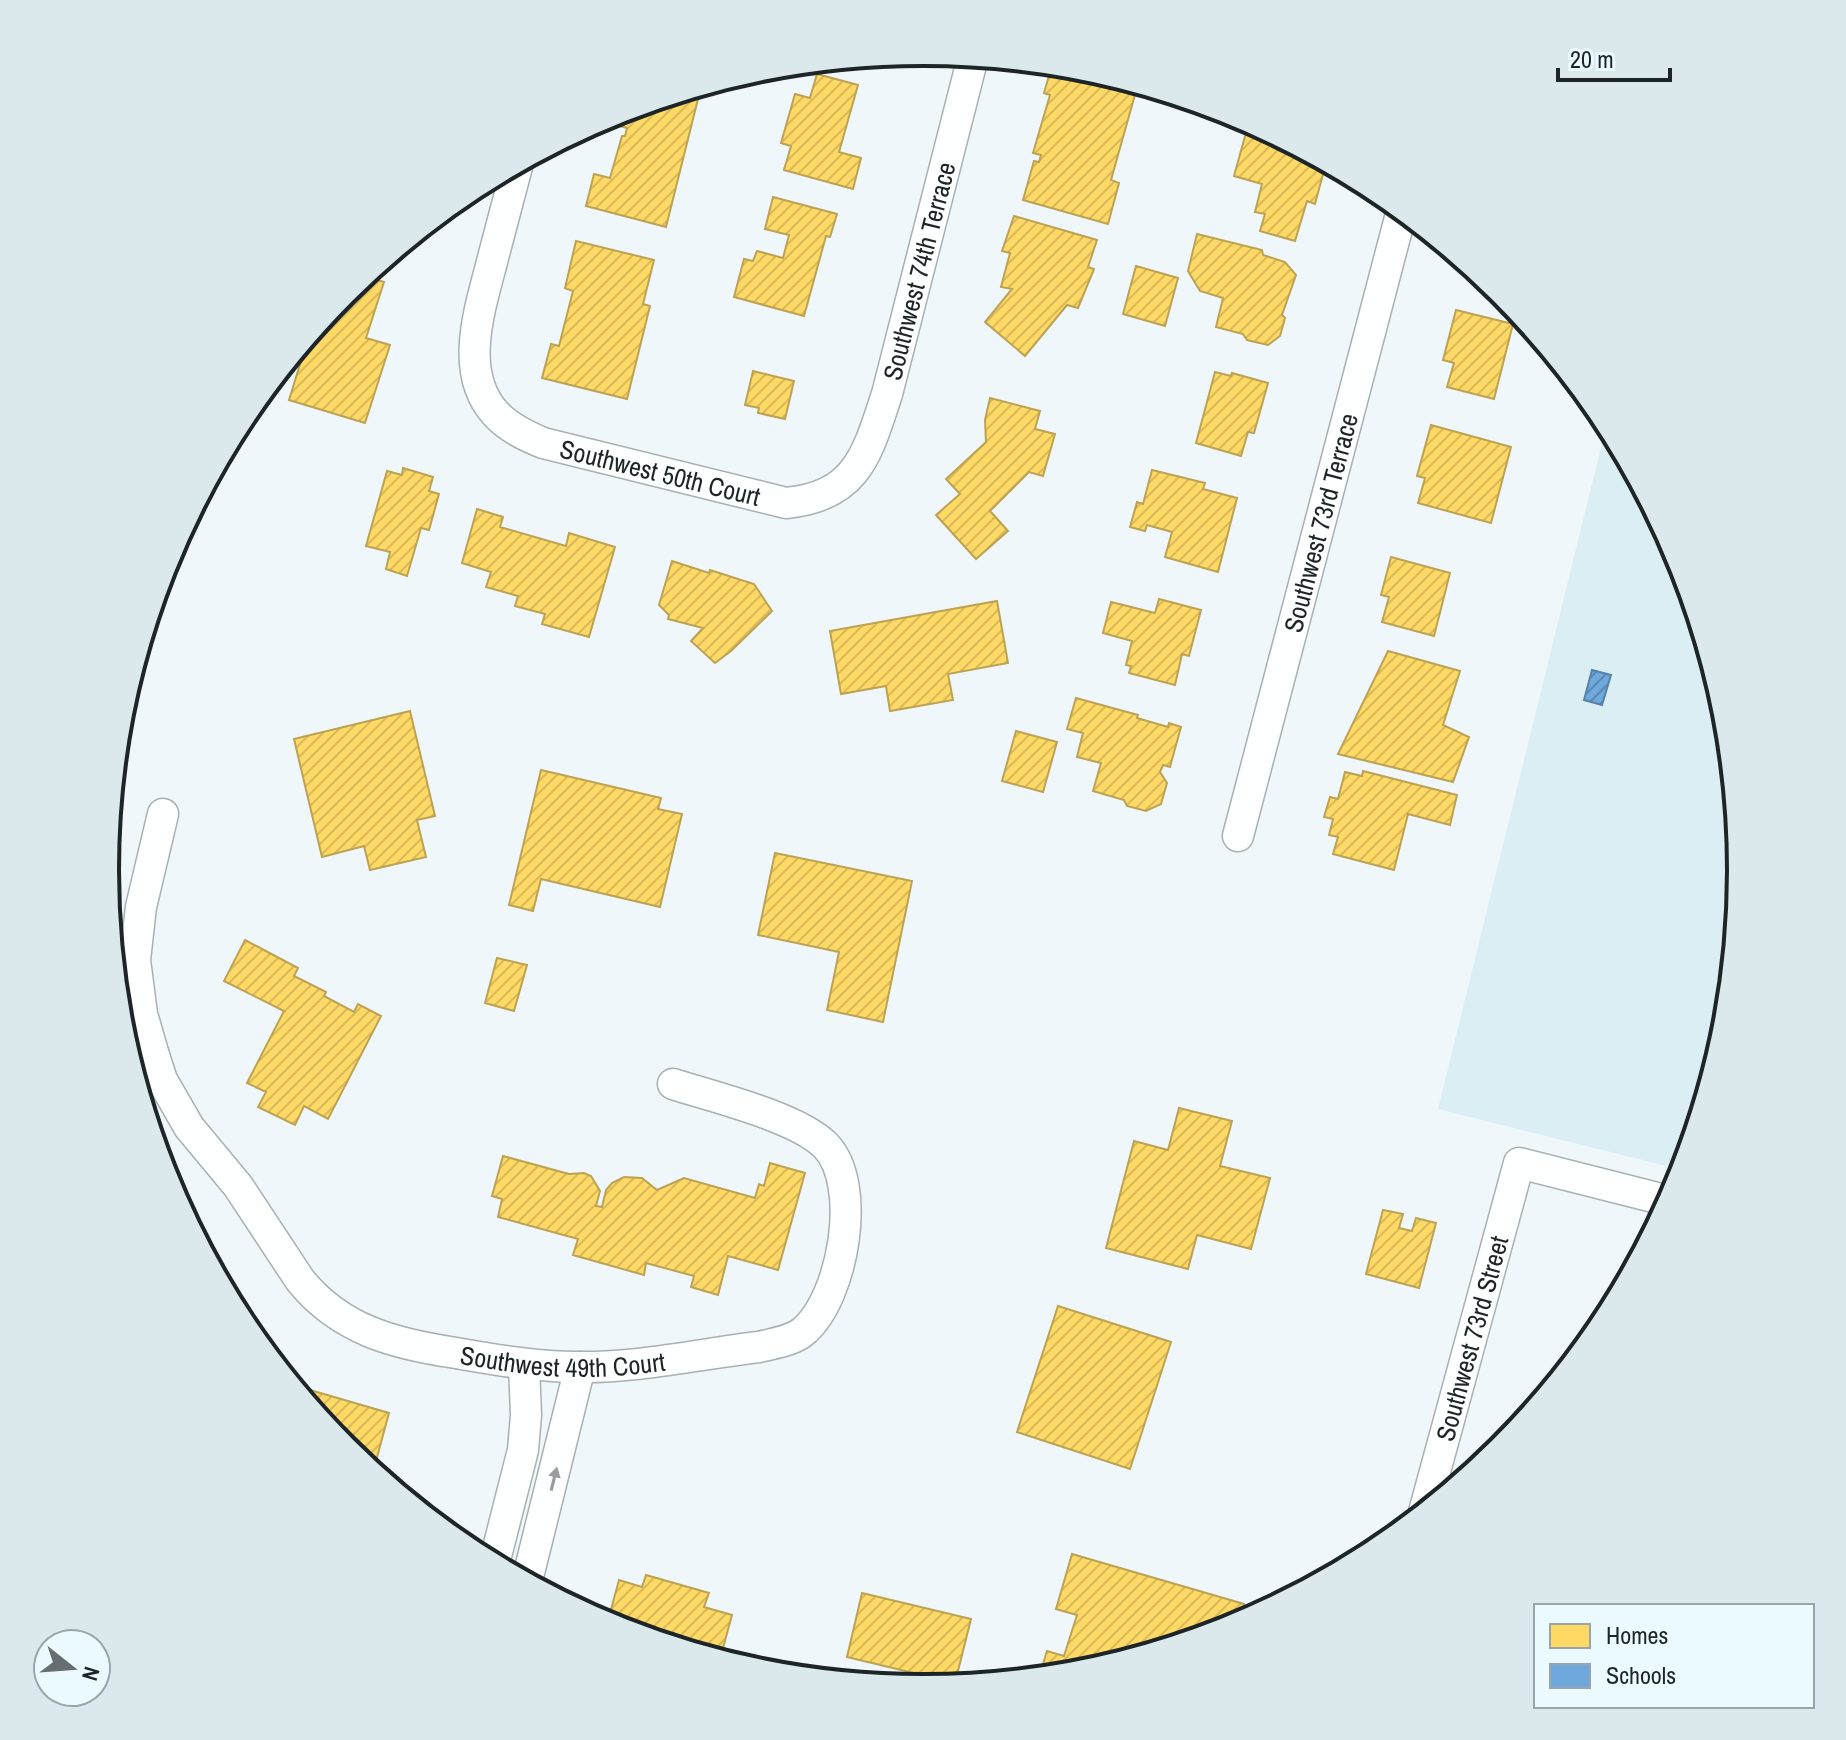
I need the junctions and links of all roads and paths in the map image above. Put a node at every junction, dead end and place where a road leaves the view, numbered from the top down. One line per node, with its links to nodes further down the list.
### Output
1 (970, 68): 4 (street, Southwest 74th Terrace)
2 (514, 178): 4 (street, Southwest 50th Court)
3 (1399, 222): 6 (street, Southwest 73rd Terrace)
4 (850, 477)
5 (163, 814): 9 (street, Southwest 49th Court)
6 (1238, 836)
7 (673, 1084): 10 (street, Southwest 49th Court)
8 (1657, 1198): 11 (street, Southwest 73rd Street)
9 (524, 1365): 10 (street, Southwest 49th Court); 12 (street)
10 (580, 1367): 13 (street, one-way to 10)
11 (1429, 1494)
12 (510, 1509): 13 (street); 14 (street)
13 (544, 1518): 15 (street)
14 (498, 1552)
15 (530, 1571)

